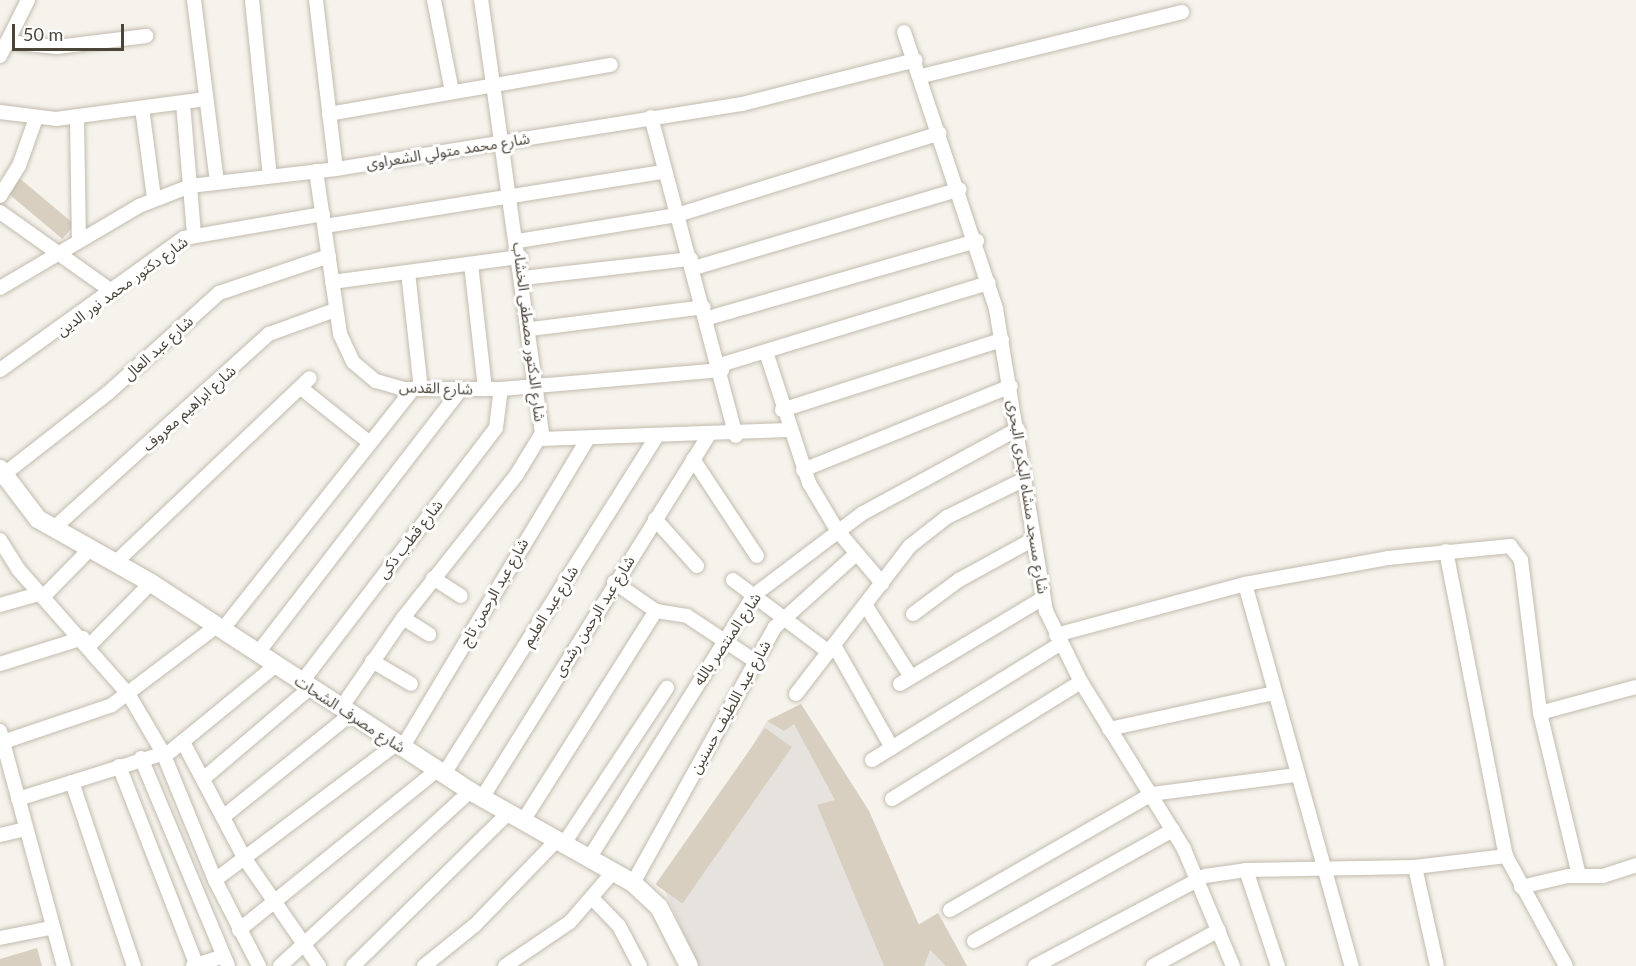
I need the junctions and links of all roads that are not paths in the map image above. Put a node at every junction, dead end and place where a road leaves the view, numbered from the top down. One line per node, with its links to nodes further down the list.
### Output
1 (28, 0): 10 (street)
2 (194, 0): 17 (street)
3 (252, 0): 30 (street)
4 (316, 0): 21 (street)
5 (434, 0): 16 (street)
6 (481, 0): 15 (street, شارع الدكتور مصطفى الخشاب)
7 (1182, 12): 14 (street)
8 (904, 32): 12 (street, شارع مسجد منشاه البكرى البحرى)
9 (146, 36): 10 (street)
10 (7, 42): 11 (street)
11 (0, 56)
12 (916, 60): 14 (street, شارع مسجد منشاه البكرى البحرى); 22 (street, شارع محمد متولي الشعراوى)
13 (611, 65): 15 (street)
14 (922, 76): 25 (street, شارع مسجد منشاه البكرى البحرى)
15 (495, 85): 16 (street); 26 (street, شارع الدكتور مصطفى الخشاب)
16 (452, 92): 21 (street)
17 (207, 99): 18 (street); 31 (street)
18 (183, 103): 19 (street); 32 (street)
19 (142, 108): 24 (street); 35 (street)
20 (0, 112): 23 (street)
21 (329, 114): 27 (street)
22 (651, 117): 26 (street, شارع محمد متولي الشعراوى); 29 (street)
23 (36, 118): 24 (street); 34 (street)
24 (77, 118): 41 (street)
25 (940, 133): 33 (street, شارع مسجد منشاه البكرى البحرى); 38 (street)
26 (503, 143): 27 (street, شارع محمد متولي الشعراوى); 36 (street, شارع الدكتور مصطفى الخشاب)
27 (336, 168): 28 (street, شارع محمد متولي الشعراوى)
28 (316, 171): 30 (street, شارع محمد متولي الشعراوى); 39 (street, شارع القدس)
29 (663, 172): 36 (street, شارع دكتور محمد نور الدين); 38 (street)
30 (270, 176): 31 (street, شارع محمد متولي الشعراوى)
31 (217, 182): 32 (street, شارع محمد متولي الشعراوى)
32 (190, 186): 35 (street, شارع محمد متولي الشعراوى); 40 (street)
33 (960, 189): 43 (street, شارع مسجد منشاه البكرى البحرى); 48 (street)
34 (0, 196)
35 (154, 198): 41 (street, شارع محمد متولي الشعراوى)
36 (512, 198): 39 (street, شارع دكتور محمد نور الدين); 42 (street, شارع الدكتور مصطفى الخشاب)
37 (0, 212): 44 (street)
38 (677, 215): 42 (street); 48 (street)
39 (324, 220): 40 (street, شارع دكتور محمد نور الدين); 45 (street, شارع القدس)
40 (194, 234): 54 (street, شارع دكتور محمد نور الدين)
41 (79, 240): 44 (street, شارع محمد متولي الشعراوى)
42 (518, 241): 46 (street, شارع الدكتور مصطفى الخشاب)
43 (977, 241): 52 (street, شارع مسجد منشاه البكرى البحرى); 56 (street)
44 (59, 254): 53 (street, شارع محمد متولي الشعراوى); 54 (street)
45 (329, 256): 51 (street, شارع القدس); 79 (street, شارع عبد العال)
46 (520, 257): 47 (street); 50 (street, شارع الدكتور مصطفى الخشاب)
47 (471, 264): 49 (street); 65 (street)
48 (693, 264): 50 (street); 56 (street)
49 (408, 272): 51 (street); 64 (street)
50 (523, 278): 57 (street, شارع الدكتور مصطفى الخشاب)
51 (332, 282): 55 (street, شارع القدس)
52 (989, 283): 58 (street, شارع مسجد منشاه البكرى البحرى); 59 (street, شارع القدس)
53 (0, 288)
54 (113, 292): 61 (street, شارع دكتور محمد نور الدين)
55 (335, 310): 64 (street, شارع القدس); 82 (street, شارع ابراهيم معروف)
56 (706, 313): 57 (street); 60 (street)
57 (531, 329): 63 (street, شارع الدكتور مصطفى الخشاب)
58 (1002, 340): 62 (street, شارع مسجد منشاه البكرى البحرى); 68 (street)
59 (766, 352): 60 (street, شارع القدس); 68 (street)
60 (721, 368): 63 (street, شارع القدس); 72 (street)
61 (0, 370)
62 (1011, 386): 69 (street, شارع مسجد منشاه البكرى البحرى); 78 (street)
63 (538, 387): 66 (street, شارع القدس); 75 (street, شارع الدكتور مصطفى الخشاب)
64 (417, 389): 67 (street, شارع القدس); 76 (street)
65 (485, 389): 66 (street, شارع القدس); 67 (street, شارع القدس)
66 (501, 389): 121 (street, شارع قطب ذكى)
67 (460, 390): 114 (street)
68 (782, 410): 70 (street)
69 (1018, 429): 80 (street, شارع مسجد منشاه البكرى البحرى); 83 (street, شارع المنتصر بالله)
70 (788, 430): 72 (street); 78 (street)
71 (708, 436): 72 (street); 73 (street); 77 (street, شارع عبد الرحمن رشدى)
72 (736, 436)
73 (656, 437): 74 (street); 138 (street, شارع عبد العليم)
74 (588, 438): 75 (street); 132 (street, شارع عبد الرحمن تاج)
75 (540, 440): 92 (street, شارع الدكتور مصطفى الخشاب)
76 (370, 443): 90 (street); 108 (street)
77 (693, 459): 81 (street, شارع عبد الرحمن رشدى); 89 (street)
78 (802, 470): 83 (street)
79 (2, 472): 82 (street, شارع مصرف الشحات)
80 (1025, 478): 84 (street, شارع مسجد منشاه البكرى البحرى); 96 (street)
81 (655, 519): 91 (street); 94 (street, شارع عبد الرحمن رشدى)
82 (54, 528): 86 (street, شارع مصرف الشحات)
83 (837, 530): 88 (street); 99 (street, شارع المنتصر بالله)
84 (1034, 539): 101 (street, شارع مسجد منشاه البكرى البحرى); 105 (street)
85 (0, 542): 98 (street)
86 (91, 548): 90 (street, شارع مصرف الشحات); 98 (street)
87 (1446, 551): 97 (street); 128 (street); 154 (street)
88 (856, 554): 96 (street); 107 (street, شارع عبد اللطيف حسنين)
89 (756, 556)
90 (116, 562): 95 (street, شارع مصرف الشحات)
91 (697, 566)
92 (433, 578): 100 (street); 106 (street, شارع الدكتور مصطفى الخشاب)
93 (733, 580): 99 (street)
94 (614, 582): 104 (street); 144 (street, شارع عبد الرحمن رشدى)
95 (151, 583): 108 (street, شارع مصرف الشحات); 112 (street)
96 (882, 583): 103 (street)
97 (1245, 584): 111 (street); 124 (street)
98 (41, 595): 102 (street); 112 (street)
99 (754, 595): 107 (street); 110 (street, شارع المنتصر بالله)
100 (461, 596)
101 (1043, 598): 103 (street); 111 (street, شارع مسجد منشاه البكرى البحرى)
102 (0, 604)
103 (866, 606): 113 (street)
104 (656, 611): 110 (street); 149 (street)
105 (913, 614)
106 (403, 618): 109 (street); 115 (street, شارع الدكتور مصطفى الخشاب)
107 (783, 618): 113 (street); 116 (street, شارع عبد اللطيف حسنين)
108 (219, 628): 114 (street, شارع مصرف الشحات); 126 (street)
109 (429, 634)
110 (724, 640): 116 (street); 155 (street, شارع المنتصر بالله)
111 (1058, 640): 119 (street, شارع مسجد منشاه البكرى البحرى); 133 (street)
112 (86, 641): 117 (street); 126 (street)
113 (832, 649): 125 (street); 133 (street)
114 (257, 654): 118 (street, شارع مصرف الشحات)
115 (372, 661): 120 (street); 127 (street, شارع الدكتور مصطفى الخشاب)
116 (755, 661): 165 (street, شارع عبد اللطيف حسنين)
117 (0, 664)
118 (276, 665): 121 (street, شارع مصرف الشحات); 131 (street)
119 (1081, 682): 129 (street, شارع مسجد منشاه البكرى البحرى); 147 (street)
120 (411, 684)
121 (305, 686): 127 (street, شارع مصرف الشحات); 140 (street, شارع قطب ذكى)
122 (1636, 687): 128 (street)
123 (667, 688): 153 (street)
124 (1274, 693): 129 (street); 139 (street)
125 (796, 694)
126 (129, 695): 130 (street); 134 (street)
127 (346, 711): 132 (street, شارع مصرف الشحات); 148 (street, شارع الدكتور مصطفى الخشاب)
128 (1540, 713): 162 (street)
129 (1109, 729): 145 (street, شارع مسجد منشاه البكرى البحرى)
130 (1, 734): 142 (street)
131 (183, 742): 134 (street); 140 (street)
132 (399, 746): 138 (street, شارع مصرف الشحات); 156 (street)
133 (892, 748): 136 (street)
134 (163, 753): 135 (street); 164 (street)
135 (141, 758): 137 (street); 176 (street)
136 (872, 760)
137 (119, 766): 141 (street); 179 (street)
138 (440, 772): 144 (street, شارع مصرف الشحات); 168 (street, شارع عبد العليم)
139 (1296, 775): 145 (street); 158 (street)
140 (203, 779): 148 (street)
141 (72, 782): 146 (street); 178 (street)
142 (14, 784): 143 (street); 146 (street)
143 (0, 787)
144 (476, 794): 149 (street, شارع مصرف الشحات); 175 (street, شارع عبد الرحمن رشدى)
145 (1152, 794): 151 (street, شارع مسجد منشاه البكرى البحرى); 169 (street)
146 (18, 799): 150 (street)
147 (892, 799)
148 (223, 817): 156 (street)
149 (516, 817): 153 (street, شارع مصرف الشحات); 183 (street)
150 (26, 829): 152 (street); 170 (street)
151 (1173, 830): 163 (street, شارع مسجد منشاه البكرى البحرى); 174 (street)
152 (0, 835)
153 (561, 841): 155 (street, شارع مصرف الشحات); 184 (street)
154 (1506, 856): 159 (street); 166 (street)
155 (590, 857): 161 (street, شارع مصرف الشحات)
156 (245, 859): 164 (street); 168 (street)
157 (1636, 866): 162 (street)
158 (1321, 867): 159 (street); 160 (street); 192 (street)
159 (1415, 867): 193 (street)
160 (1246, 870): 163 (street); 191 (street)
161 (614, 871): 165 (street, شارع مصرف الشحات); 167 (street)
162 (1579, 876): 166 (street)
163 (1198, 878): 172 (street, شارع مسجد منشاه البكرى البحرى); 188 (street)
164 (215, 880): 171 (street)
165 (633, 883): 187 (street, شارع مصرف الشحات)
166 (1521, 887): 194 (street)
167 (593, 899): 185 (street); 186 (street)
168 (273, 903): 171 (street, شارع عبد العليم); 175 (street)
169 (950, 910)
170 (51, 927): 173 (street); 177 (street)
171 (239, 930): 180 (street)
172 (1219, 930): 189 (street); 190 (street, شارع مسجد منشاه البكرى البحرى)
173 (0, 938)
174 (974, 941)
175 (305, 944): 181 (street, شارع عبد الرحمن رشدى); 182 (street)
176 (225, 961): 179 (street)
177 (64, 966)
178 (134, 966)
179 (196, 966)
180 (259, 966)
181 (280, 966)
182 (319, 966)
183 (353, 966)
184 (424, 966)
185 (506, 966)
186 (640, 966)
187 (689, 966)
188 (1035, 966)
189 (1153, 966)
190 (1233, 966)
191 (1278, 966)
192 (1352, 966)
193 (1437, 966)
194 (1566, 966)

